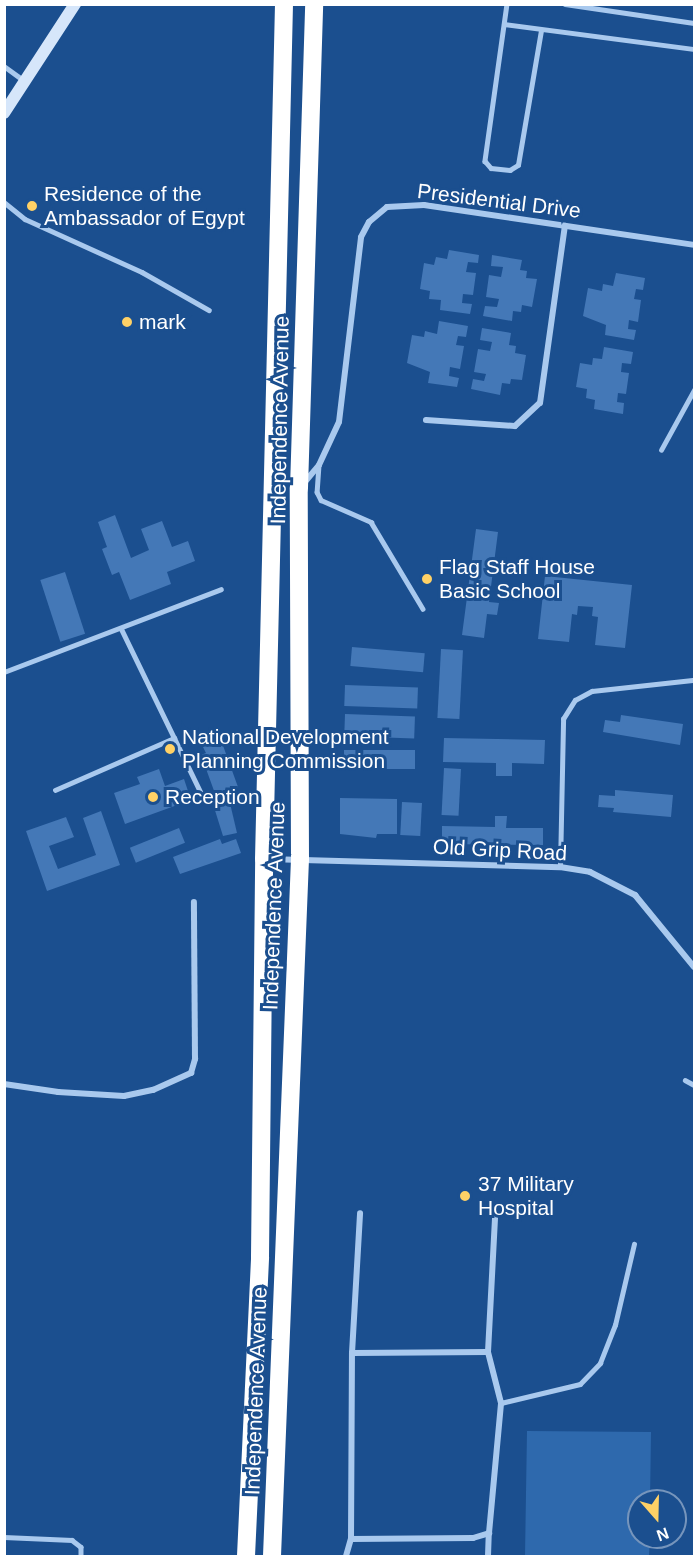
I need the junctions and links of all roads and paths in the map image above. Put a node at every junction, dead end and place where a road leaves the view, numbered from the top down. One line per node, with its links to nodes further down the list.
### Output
1 (75, 4): 11 (street)
2 (284, 4): 30 (highway, Independence Avenue)
3 (314, 4): 21 (highway, Independence Avenue)
4 (507, 4): 7 (lane)
5 (565, 4): 6 (lane)
6 (694, 23)
7 (504, 24): 8 (lane); 8 (lane)
8 (541, 31): 9 (lane)
9 (694, 49)
10 (4, 66): 11 (lane)
11 (25, 81): 12 (street)
12 (4, 112)
13 (4, 202): 16 (lane)
14 (565, 226): 15 (street, Presidential Drive); 18 (street); 20 (street, Presidential Drive)
15 (694, 245)
16 (209, 310)
17 (694, 390): 19 (lane)
18 (426, 420)
19 (661, 450)
20 (319, 465): 21 (street, Presidential Drive); 23 (lane)
21 (299, 488): 31 (highway, Independence Avenue)
22 (221, 589): 24 (lane)
23 (423, 609)
24 (121, 627): 25 (lane); 27 (lane)
25 (4, 672)
26 (694, 680): 32 (lane)
27 (174, 738): 28 (lane); 29 (lane)
28 (55, 790)
29 (202, 795)
30 (264, 859): 31 (street, Old Grip Road); 48 (highway, Independence Avenue)
31 (300, 859): 32 (street, Old Grip Road); 49 (highway, Independence Avenue)
32 (560, 867): 34 (street, Old Grip Road)
33 (194, 902): 36 (street)
34 (694, 967)
35 (685, 1080): 37 (lane)
36 (4, 1084)
37 (694, 1085)
38 (360, 1213): 42 (street)
39 (495, 1217): 41 (street)
40 (634, 1244): 43 (lane)
41 (488, 1352): 42 (street); 43 (street)
42 (352, 1353): 46 (street)
43 (501, 1402): 44 (street)
44 (489, 1533): 46 (street); 51 (street)
45 (4, 1537): 47 (lane)
46 (351, 1539): 50 (street)
47 (81, 1557)
48 (246, 1557)
49 (272, 1557)
50 (346, 1557)
51 (488, 1557)

